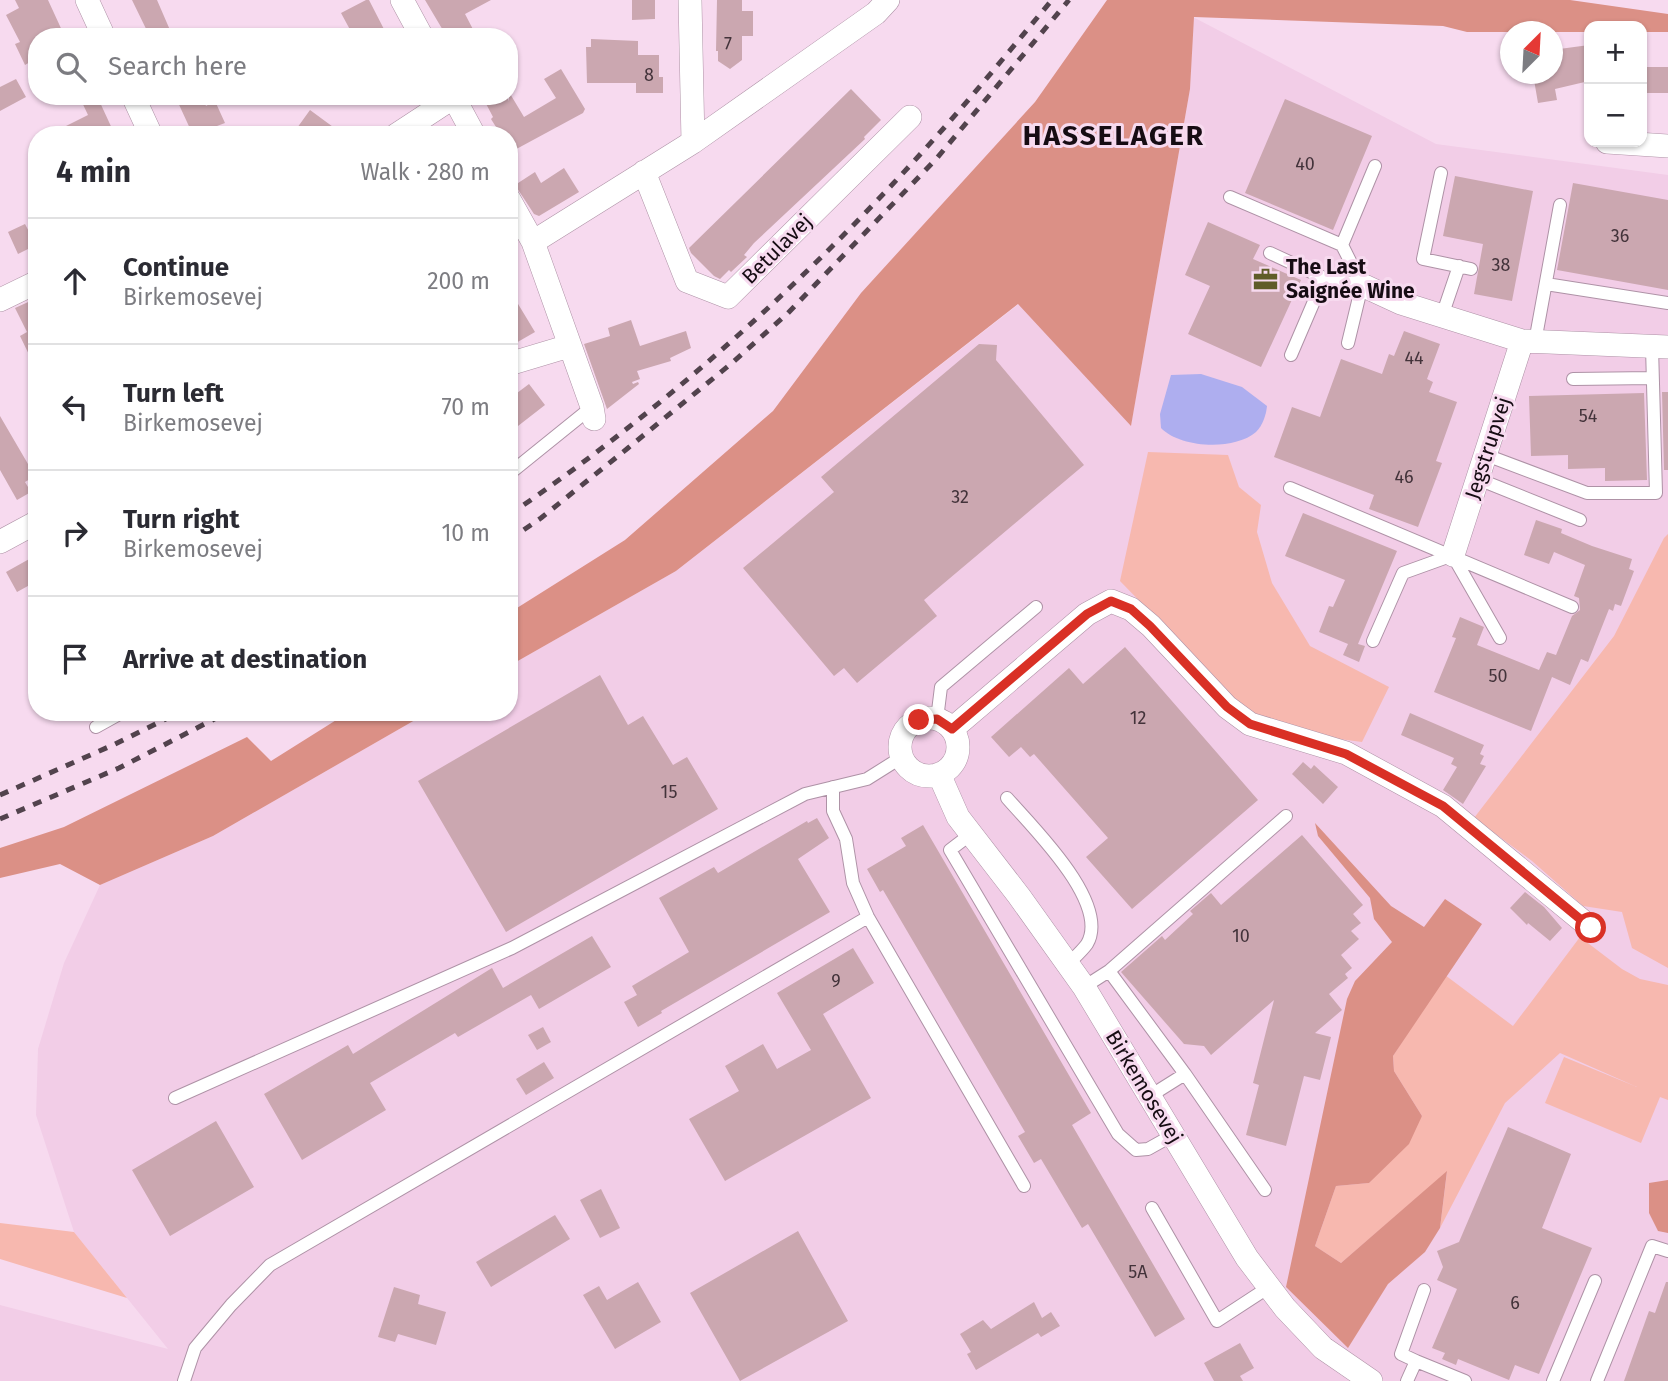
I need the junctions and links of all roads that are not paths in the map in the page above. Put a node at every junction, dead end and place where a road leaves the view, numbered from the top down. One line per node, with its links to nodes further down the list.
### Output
1 (86, 0): 5 (street)
2 (402, 0): 6 (street)
3 (690, 0): 14 (street)
4 (888, 0): 14 (street)
5 (100, 28)
6 (417, 28)
7 (137, 105): 11 (street)
8 (441, 105): 12 (street)
9 (457, 105): 13 (street)
10 (911, 117): 18 (street, Betulavej)
11 (147, 126)
12 (410, 126)
13 (469, 126)
14 (693, 142): 18 (street)
15 (1647, 145): 16 (street)
16 (1668, 146)
17 (1375, 166): 24 (lane)
18 (644, 172): 23 (street)
19 (1441, 173): 32 (lane)
20 (1230, 197): 24 (lane)
21 (1560, 205): 27 (lane)
22 (518, 214): 23 (street)
23 (533, 242): 35 (street)
24 (1342, 245): 28 (lane)
25 (1270, 253): 26 (lane)
26 (1324, 278): 28 (lane); 37 (lane)
27 (1546, 284): 31 (lane); 33 (lane)
28 (1362, 285): 32 (street); 34 (lane)
29 (28, 286): 30 (street)
30 (0, 300)
31 (1668, 303)
32 (1442, 316): 33 (street)
33 (1529, 342): 36 (street); 42 (street, Jegstrupvej)
34 (1348, 344)
35 (569, 346): 38 (street); 41 (street)
36 (1660, 347): 39 (lane)
37 (1291, 355)
38 (518, 361)
39 (1652, 378): 40 (lane); 46 (lane)
40 (1573, 379)
41 (593, 413): 43 (lane)
42 (1486, 455): 44 (street, Jegstrupvej); 46 (lane)
43 (518, 467)
44 (1478, 479): 47 (lane); 50 (street, Jegstrupvej)
45 (1290, 488): 50 (lane)
46 (1662, 493)
47 (1580, 520)
48 (28, 527): 49 (street)
49 (0, 542)
50 (1453, 555): 52 (lane); 53 (lane); 54 (lane)
51 (1036, 607): 56 (lane)
52 (1572, 607)
53 (1500, 638)
54 (1373, 641)
55 (107, 721): 57 (lane)
56 (944, 724): 58 (street); 59 (street); 65 (street)
57 (96, 727)
58 (902, 757): 59 (street); 60 (lane)
59 (939, 774): 63 (street, Birkemosevej)
60 (832, 788): 64 (lane); 71 (lane)
61 (1007, 798): 66 (lane)
62 (1286, 816): 67 (lane)
63 (971, 834): 66 (street, Birkemosevej); 72 (lane)
64 (868, 917): 73 (lane); 82 (lane)
65 (1591, 928)
66 (1068, 964): 68 (street, Birkemosevej)
67 (1109, 971): 68 (lane); 69 (lane)
68 (1084, 987): 70 (street, Birkemosevej)
69 (1185, 1074): 70 (lane); 74 (lane)
70 (1150, 1096): 72 (street, Birkemosevej)
71 (175, 1098)
72 (1173, 1135): 78 (street, Birkemosevej)
73 (1024, 1186)
74 (1265, 1190)
75 (1152, 1208): 78 (lane)
76 (1668, 1251): 86 (lane)
77 (1595, 1281): 85 (lane)
78 (1269, 1287): 81 (street, Birkemosevej)
79 (1424, 1290): 80 (lane)
80 (1416, 1361): 83 (lane); 84 (lane)
81 (1367, 1380)
82 (184, 1381)
83 (1407, 1381)
84 (1465, 1381)
85 (1553, 1381)
86 (1597, 1381)

